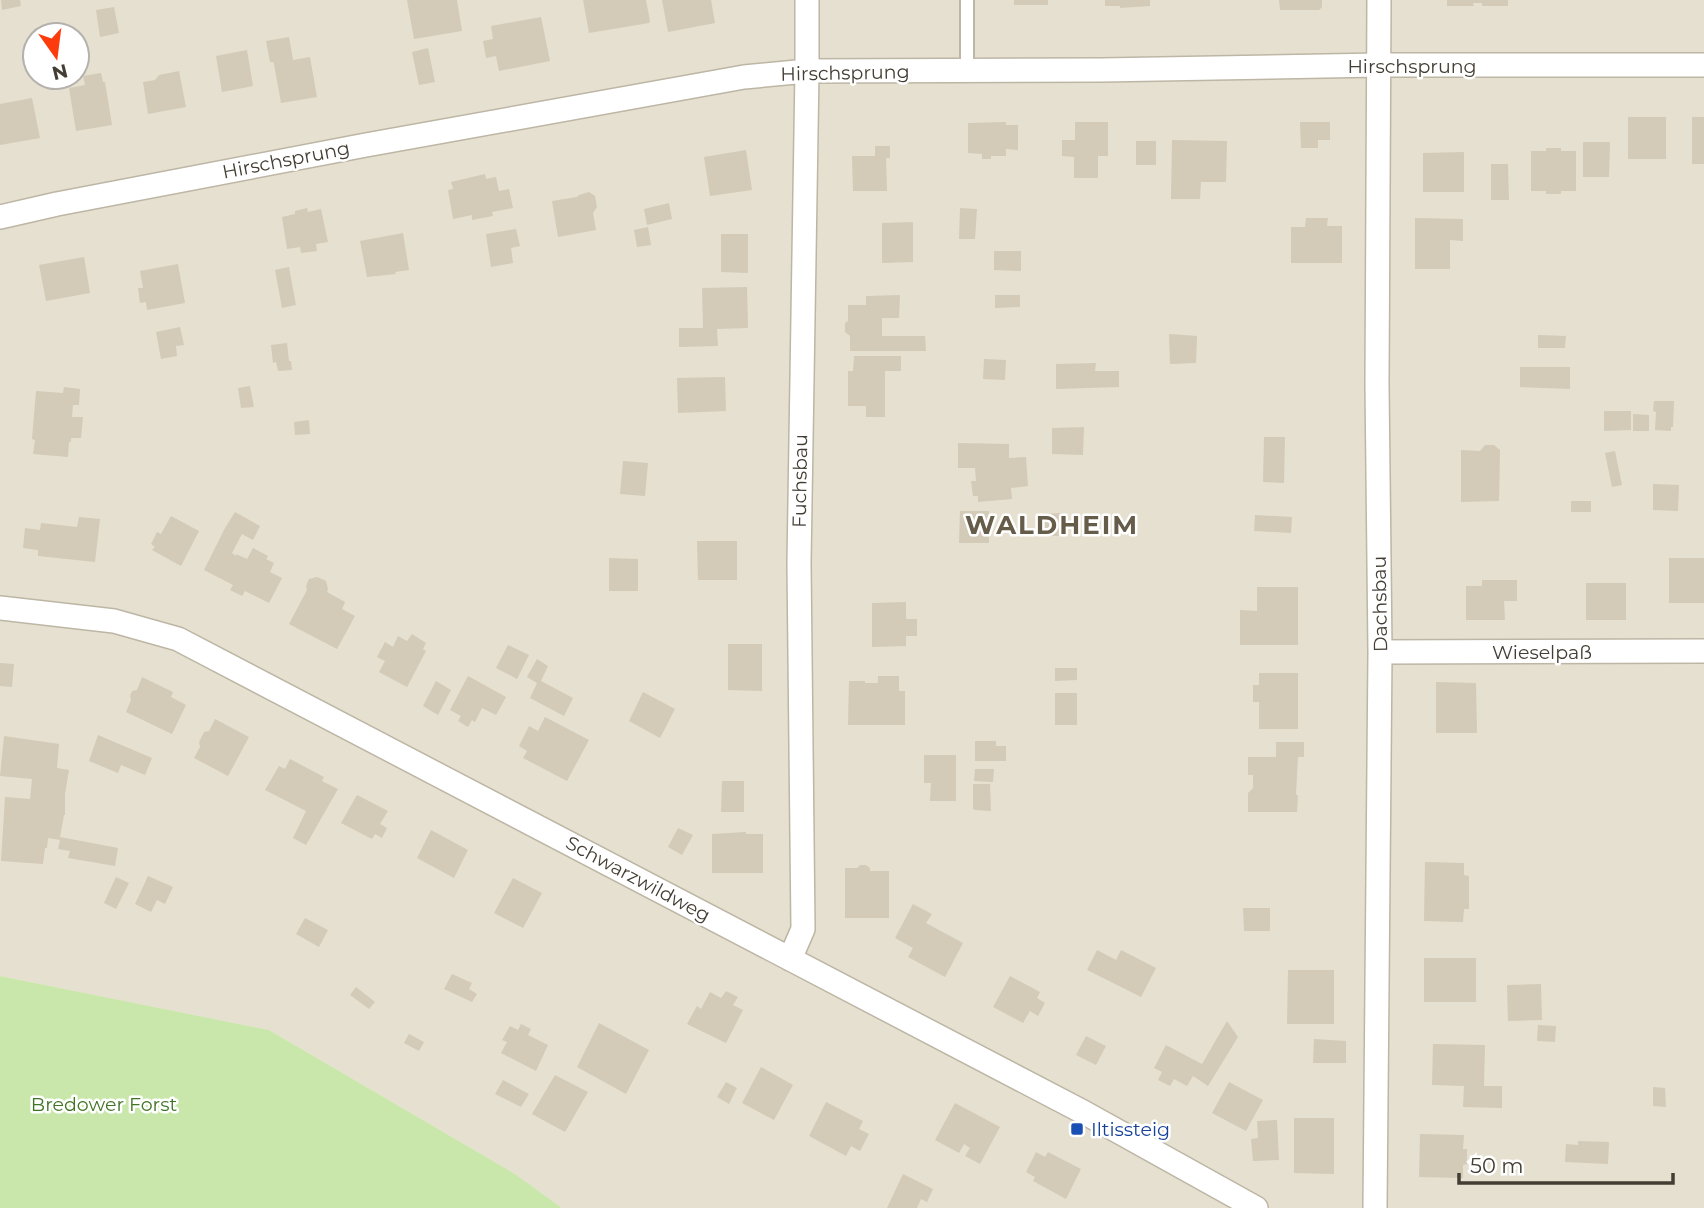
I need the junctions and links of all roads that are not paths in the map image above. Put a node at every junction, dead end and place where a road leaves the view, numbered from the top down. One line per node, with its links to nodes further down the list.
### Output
1 (807, 0): 6 (street, Fuchsbau)
2 (967, 0): 7 (lane)
3 (1379, 0): 4 (street, Dachsbau)
4 (1379, 65): 5 (street, Hirschsprung); 7 (street, Hirschsprung); 11 (street, Dachsbau)
5 (1704, 65)
6 (807, 71): 7 (street, Hirschsprung); 8 (street, Hirschsprung); 12 (street, Fuchsbau)
7 (967, 71)
8 (0, 217)
9 (0, 608): 12 (street, Schwarzwildweg)
10 (1704, 651): 11 (street, Wieselpaß)
11 (1380, 652): 14 (street, Dachsbau)
12 (790, 959): 13 (street, Schwarzwildweg)
13 (1256, 1208)
14 (1375, 1208)

